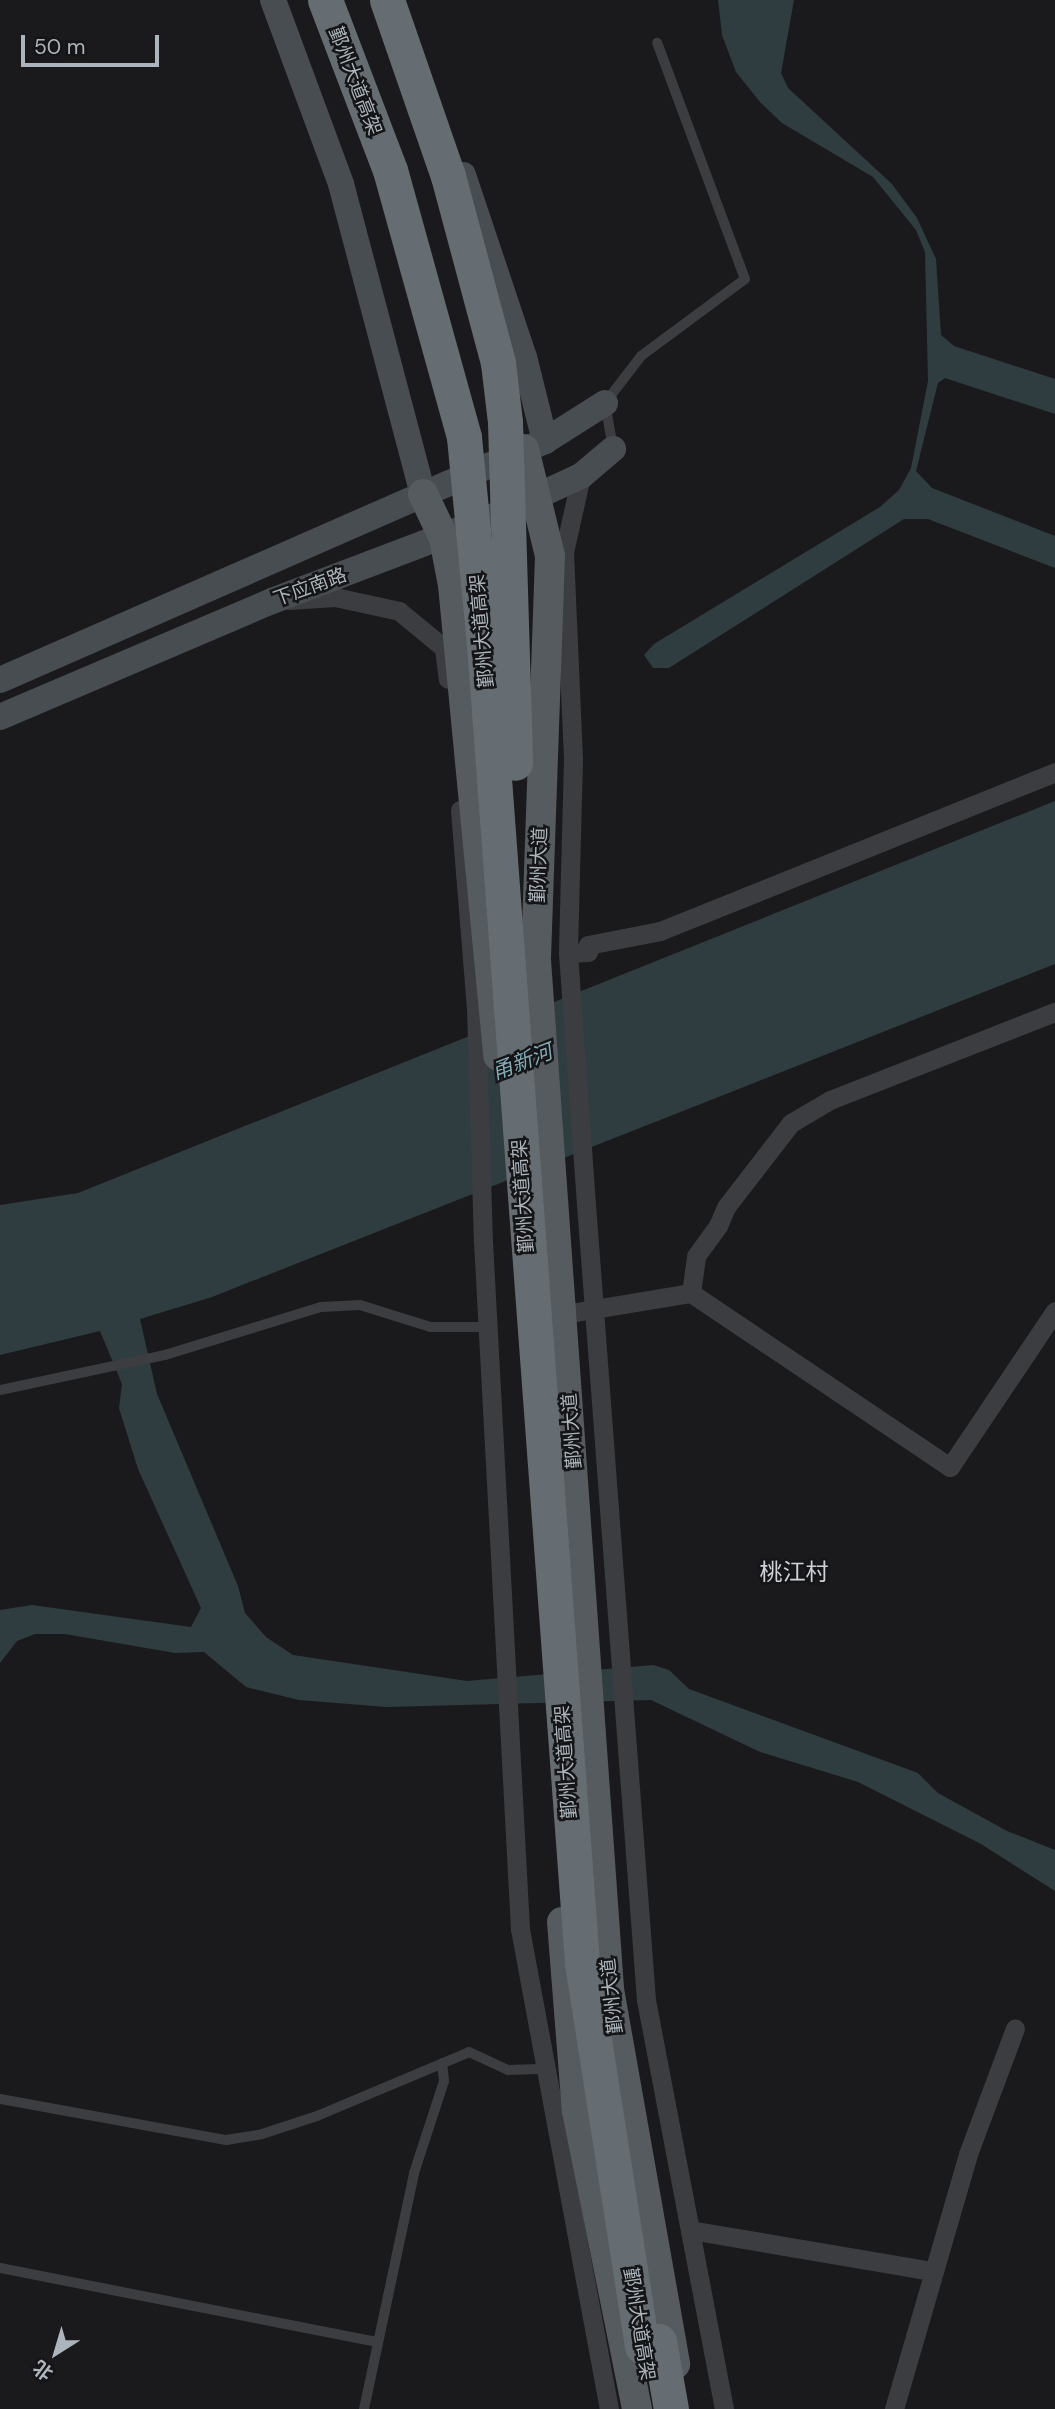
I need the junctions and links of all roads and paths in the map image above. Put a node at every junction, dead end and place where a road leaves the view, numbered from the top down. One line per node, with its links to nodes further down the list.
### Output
1 (273, 0): 10 (main road)
2 (325, 0): 37 (highway, 鄞州大道高架, bridge)
3 (387, 0): 38 (highway, 鄞州大道高架, bridge)
4 (398, 0): 7 (main road)
5 (657, 43): 6 (lane)
6 (605, 403): 7 (main road, 下应南路); 8 (lane)
7 (534, 445): 10 (main road, 下应南路); 11 (main road, 鄞州大道)
8 (613, 449): 9 (main road, 下应南路)
9 (581, 476): 11 (main road, 下应南路); 17 (street, 鄞州大道)
10 (423, 494): 12 (main road); 14 (main road, 下应南路)
11 (535, 497): 12 (main road, 下应南路); 23 (main road, 鄞州大道)
12 (444, 538): 13 (main road, 下应南路); 18 (main road)
13 (272, 601): 15 (main road, 下应南路); 18 (street)
14 (0, 680)
15 (0, 717)
16 (1055, 772): 17 (street)
17 (568, 953): 21 (street, 鄞州大道)
18 (484, 1000): 24 (street); 36 (main road)
19 (1055, 1012): 20 (street)
20 (691, 1293): 21 (street); 22 (street)
21 (594, 1309): 23 (street); 30 (street, 鄞州大道)
22 (1055, 1311)
23 (564, 1314): 39 (main road, 鄞州大道)
24 (491, 1326): 25 (lane); 28 (street)
25 (0, 1390)
26 (1015, 2028): 32 (street)
27 (442, 2063): 28 (lane); 29 (lane); 33 (lane)
28 (546, 2069): 35 (street)
29 (0, 2099)
30 (690, 2230): 32 (street); 40 (street, 鄞州大道)
31 (0, 2268): 33 (lane)
32 (933, 2271): 41 (street)
33 (378, 2342): 34 (lane)
34 (364, 2409)
35 (610, 2409)
36 (637, 2409)
37 (653, 2409)
38 (671, 2409)
39 (683, 2409)
40 (724, 2409)
41 (894, 2409)

